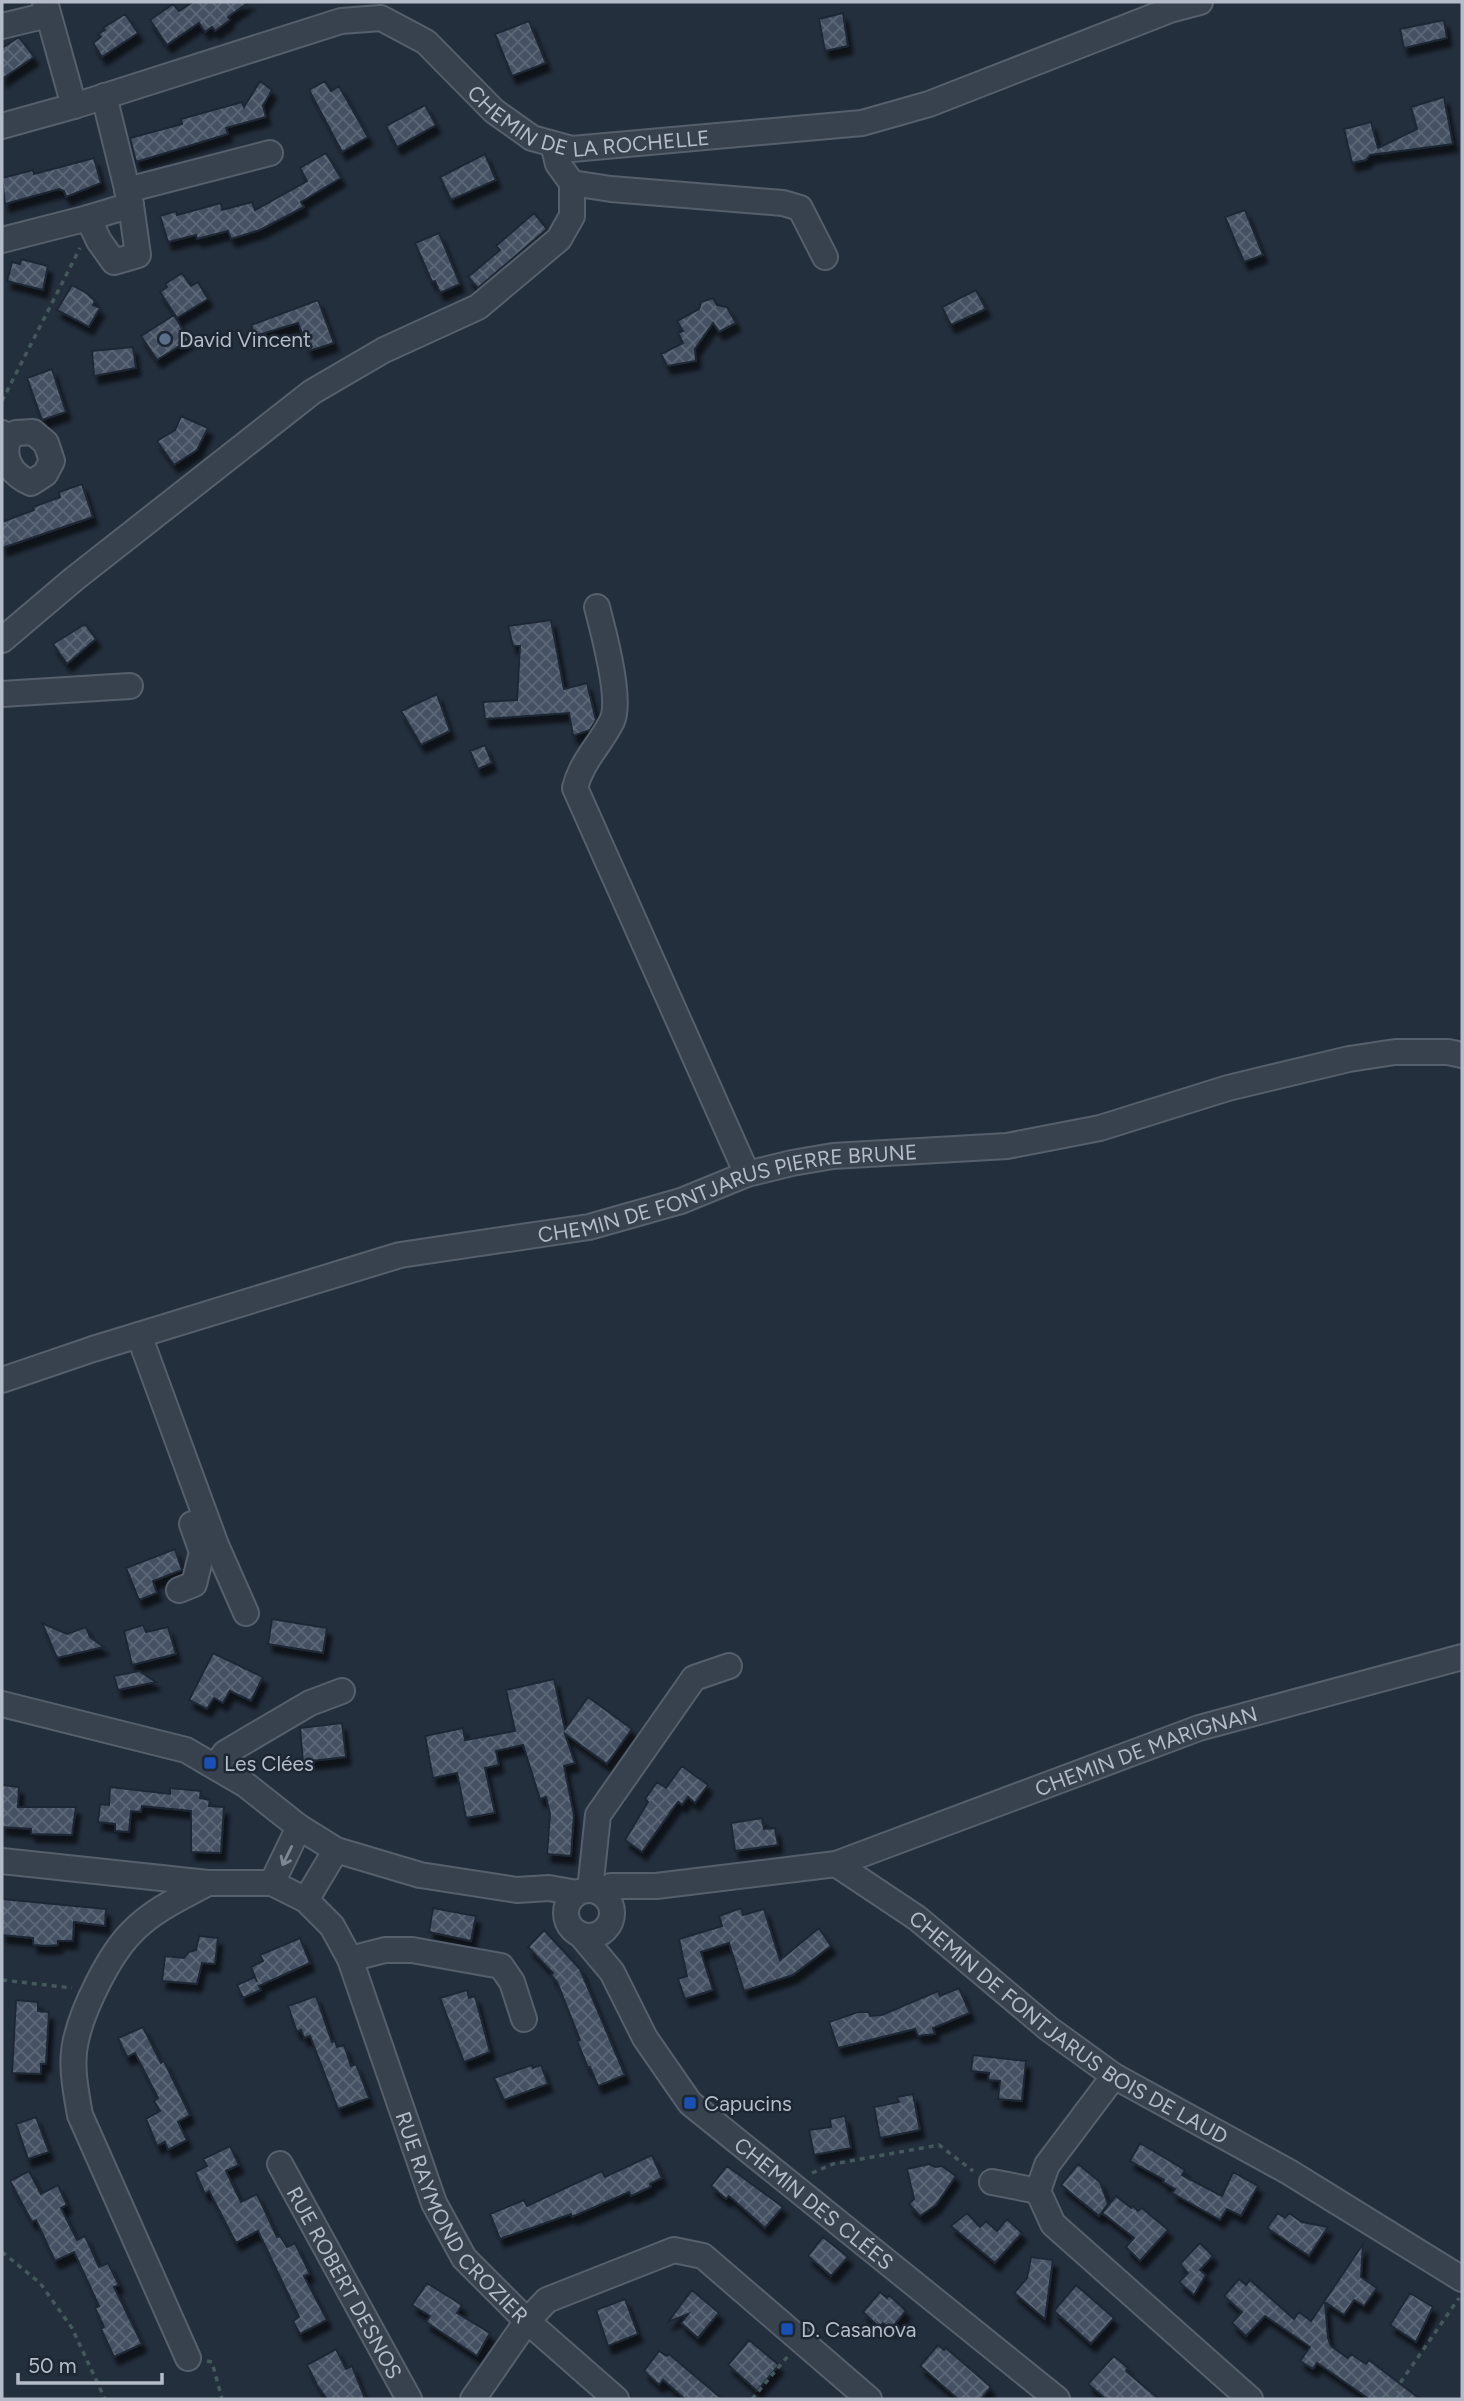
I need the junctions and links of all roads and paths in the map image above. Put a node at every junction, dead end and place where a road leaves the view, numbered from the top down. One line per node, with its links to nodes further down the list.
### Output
1 (1200, 2): 7 (street, CHEMIN DE LA ROCHELLE)
2 (47, 9): 3 (street); 5 (street)
3 (2, 26)
4 (104, 96): 5 (street, CHEMIN DE LA ROCHELLE); 7 (street, CHEMIN DE LA ROCHELLE); 10 (street)
5 (74, 106): 6 (street, CHEMIN DE LA ROCHELLE)
6 (2, 126)
7 (553, 144): 9 (street)
8 (270, 153): 10 (street)
9 (572, 183): 14 (street); 19 (street)
10 (129, 198): 11 (street); 11 (street)
11 (88, 218): 12 (street)
12 (2, 240)
13 (78, 248): 15 (path)
14 (825, 257)
15 (2, 401)
16 (5, 436): 17 (street)
17 (45, 474)
18 (597, 607): 23 (street)
19 (2, 640)
20 (130, 686): 21 (street)
21 (2, 694)
22 (1462, 1055): 23 (street, CHEMIN DE FONTJARUS PIERRE BRUNE)
23 (747, 1174): 24 (street, CHEMIN DE FONTJARUS PIERRE BRUNE)
24 (132, 1337): 25 (street, CHEMIN DE FONTJARUS PIERRE BRUNE); 26 (street); 27 (street)
25 (2, 1380)
26 (179, 1590)
27 (246, 1613)
28 (1462, 1657): 36 (street, CHEMIN DE MARIGNAN)
29 (729, 1666): 41 (street)
30 (342, 1690): 32 (street)
31 (2, 1704): 32 (street)
32 (216, 1766): 33 (street)
33 (299, 1828): 34 (street); 38 (street, one-way to 38)
34 (336, 1850): 40 (street); 42 (street)
35 (2, 1861): 37 (street)
36 (836, 1864): 39 (street); 50 (street, CHEMIN DE FONTJARUS BOIS DE LAUD)
37 (208, 1883): 38 (street); 48 (street)
38 (272, 1883): 42 (street, RUE RAYMOND CROZIER)
39 (656, 1886): 41 (street); 43 (street)
40 (517, 1891): 41 (street); 44 (street)
41 (589, 1891): 43 (street); 44 (street)
42 (306, 1900): 45 (street, RUE RAYMOND CROZIER)
43 (609, 1921): 44 (street); 46 (street, CHEMIN DES CLÉES)
44 (573, 1928): 46 (street, CHEMIN DES CLÉES)
45 (350, 1959): 49 (street); 58 (street, RUE RAYMOND CROZIER)
46 (612, 1972): 53 (street, CHEMIN DES CLÉES)
47 (2, 1980): 48 (path)
48 (93, 1997): 60 (street)
49 (524, 2019)
50 (1114, 2076): 54 (street); 56 (street, CHEMIN DE FONTJARUS BOIS DE LAUD)
51 (280, 2164): 63 (street, RUE ROBERT DESNOS)
52 (992, 2182): 53 (path); 54 (street)
53 (799, 2188): 68 (street, CHEMIN DES CLÉES)
54 (1038, 2191): 69 (street)
55 (2, 2252): 61 (path)
56 (1462, 2279)
57 (1462, 2293): 70 (path)
58 (527, 2321): 59 (street, RUE RAYMOND CROZIER); 64 (street); 65 (street)
59 (801, 2341): 66 (path); 67 (street, RUE RAYMOND CROZIER)
60 (188, 2358): 62 (path)
61 (106, 2399)
62 (222, 2399)
63 (409, 2399)
64 (473, 2399)
65 (616, 2399)
66 (752, 2399)
67 (869, 2399)
68 (1057, 2399)
69 (1250, 2399)
70 (1389, 2399)

